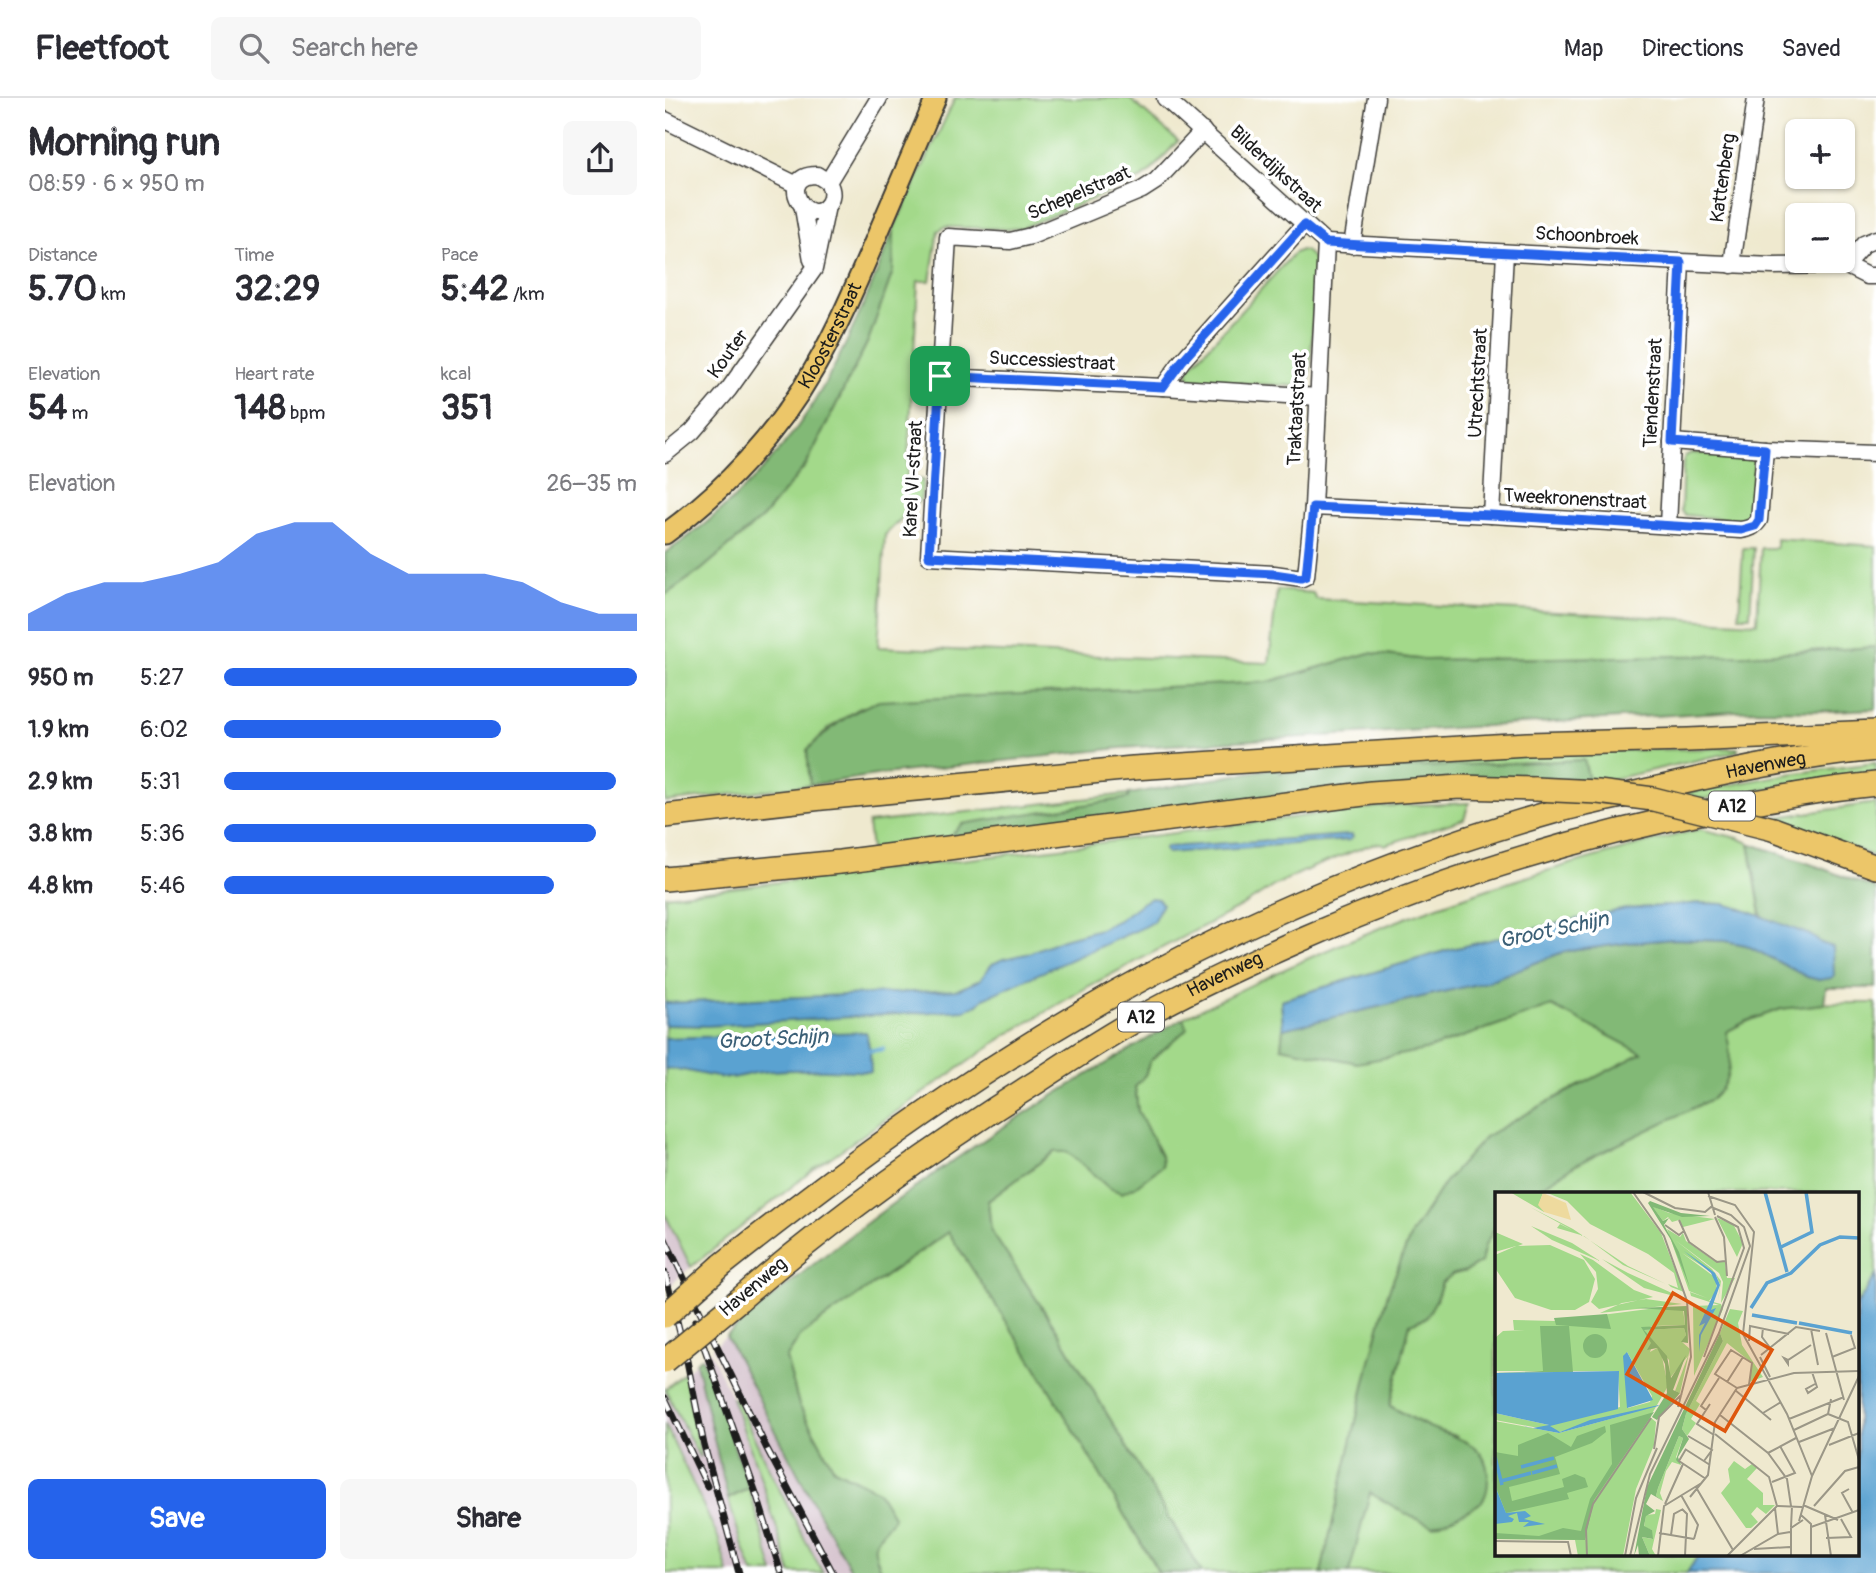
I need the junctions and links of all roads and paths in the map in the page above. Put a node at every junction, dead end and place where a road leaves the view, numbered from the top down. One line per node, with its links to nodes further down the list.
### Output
1 (880, 98): 8 (street)
2 (936, 98): 35 (main road, Kloosterstraat)
3 (1165, 98): 7 (street, Bilderdijkstraat)
4 (1377, 98): 16 (street)
5 (1756, 98): 20 (street, Kattenberg)
6 (665, 120): 9 (street)
7 (1203, 131): 12 (street, Bilderdijkstraat); 13 (street, Schepelstraat)
8 (828, 182): 9 (street); 10 (street)
9 (797, 185): 11 (street)
10 (827, 205): 11 (street); 22 (street, Kouter)
11 (803, 208): 22 (street)
12 (1304, 225): 15 (street, Bilderdijkstraat); 26 (street)
13 (947, 237): 25 (street, Karel VI-straat)
14 (1876, 239): 18 (street)
15 (1326, 243): 16 (street, Schoonbroek); 27 (street, Traktaatstraat)
16 (1352, 246): 17 (street, Schoonbroek)
17 (1505, 253): 19 (street, Schoonbroek); 33 (street, Utrechtstraat)
18 (1855, 254)
19 (1681, 262): 20 (street, Schoonbroek); 28 (street, Tiendenstraat)
20 (1733, 265): 21 (street, Schoonbroek)
21 (1785, 265)
22 (814, 269): 31 (street, Kouter)
23 (1855, 270): 24 (street, Schoonbroek)
24 (1876, 276)
25 (940, 376): 26 (street, Successiestraat); 36 (street, Karel VI-straat)
26 (1163, 387): 27 (street, Successiestraat)
27 (1318, 397): 32 (street, Traktaatstraat)
28 (1672, 442): 29 (street); 34 (street, Tiendenstraat)
29 (1765, 449): 30 (street); 34 (street, Tweekronenstraat)
30 (1876, 453)
31 (665, 454)
32 (1313, 507): 33 (street, Tweekronenstraat); 36 (street, Traktaatstraat)
33 (1491, 515): 34 (street, Tweekronenstraat)
34 (1668, 525)
35 (665, 534)
36 (1306, 576)
37 (1876, 732): 40 (highway)
38 (1876, 749): 43 (highway, Havenweg / A12, bridge)
39 (1876, 784): 44 (highway, Havenweg / A12, bridge)
40 (665, 816)
41 (1876, 867): 42 (highway, bridge)
42 (665, 879)
43 (665, 1316)
44 (665, 1361)

